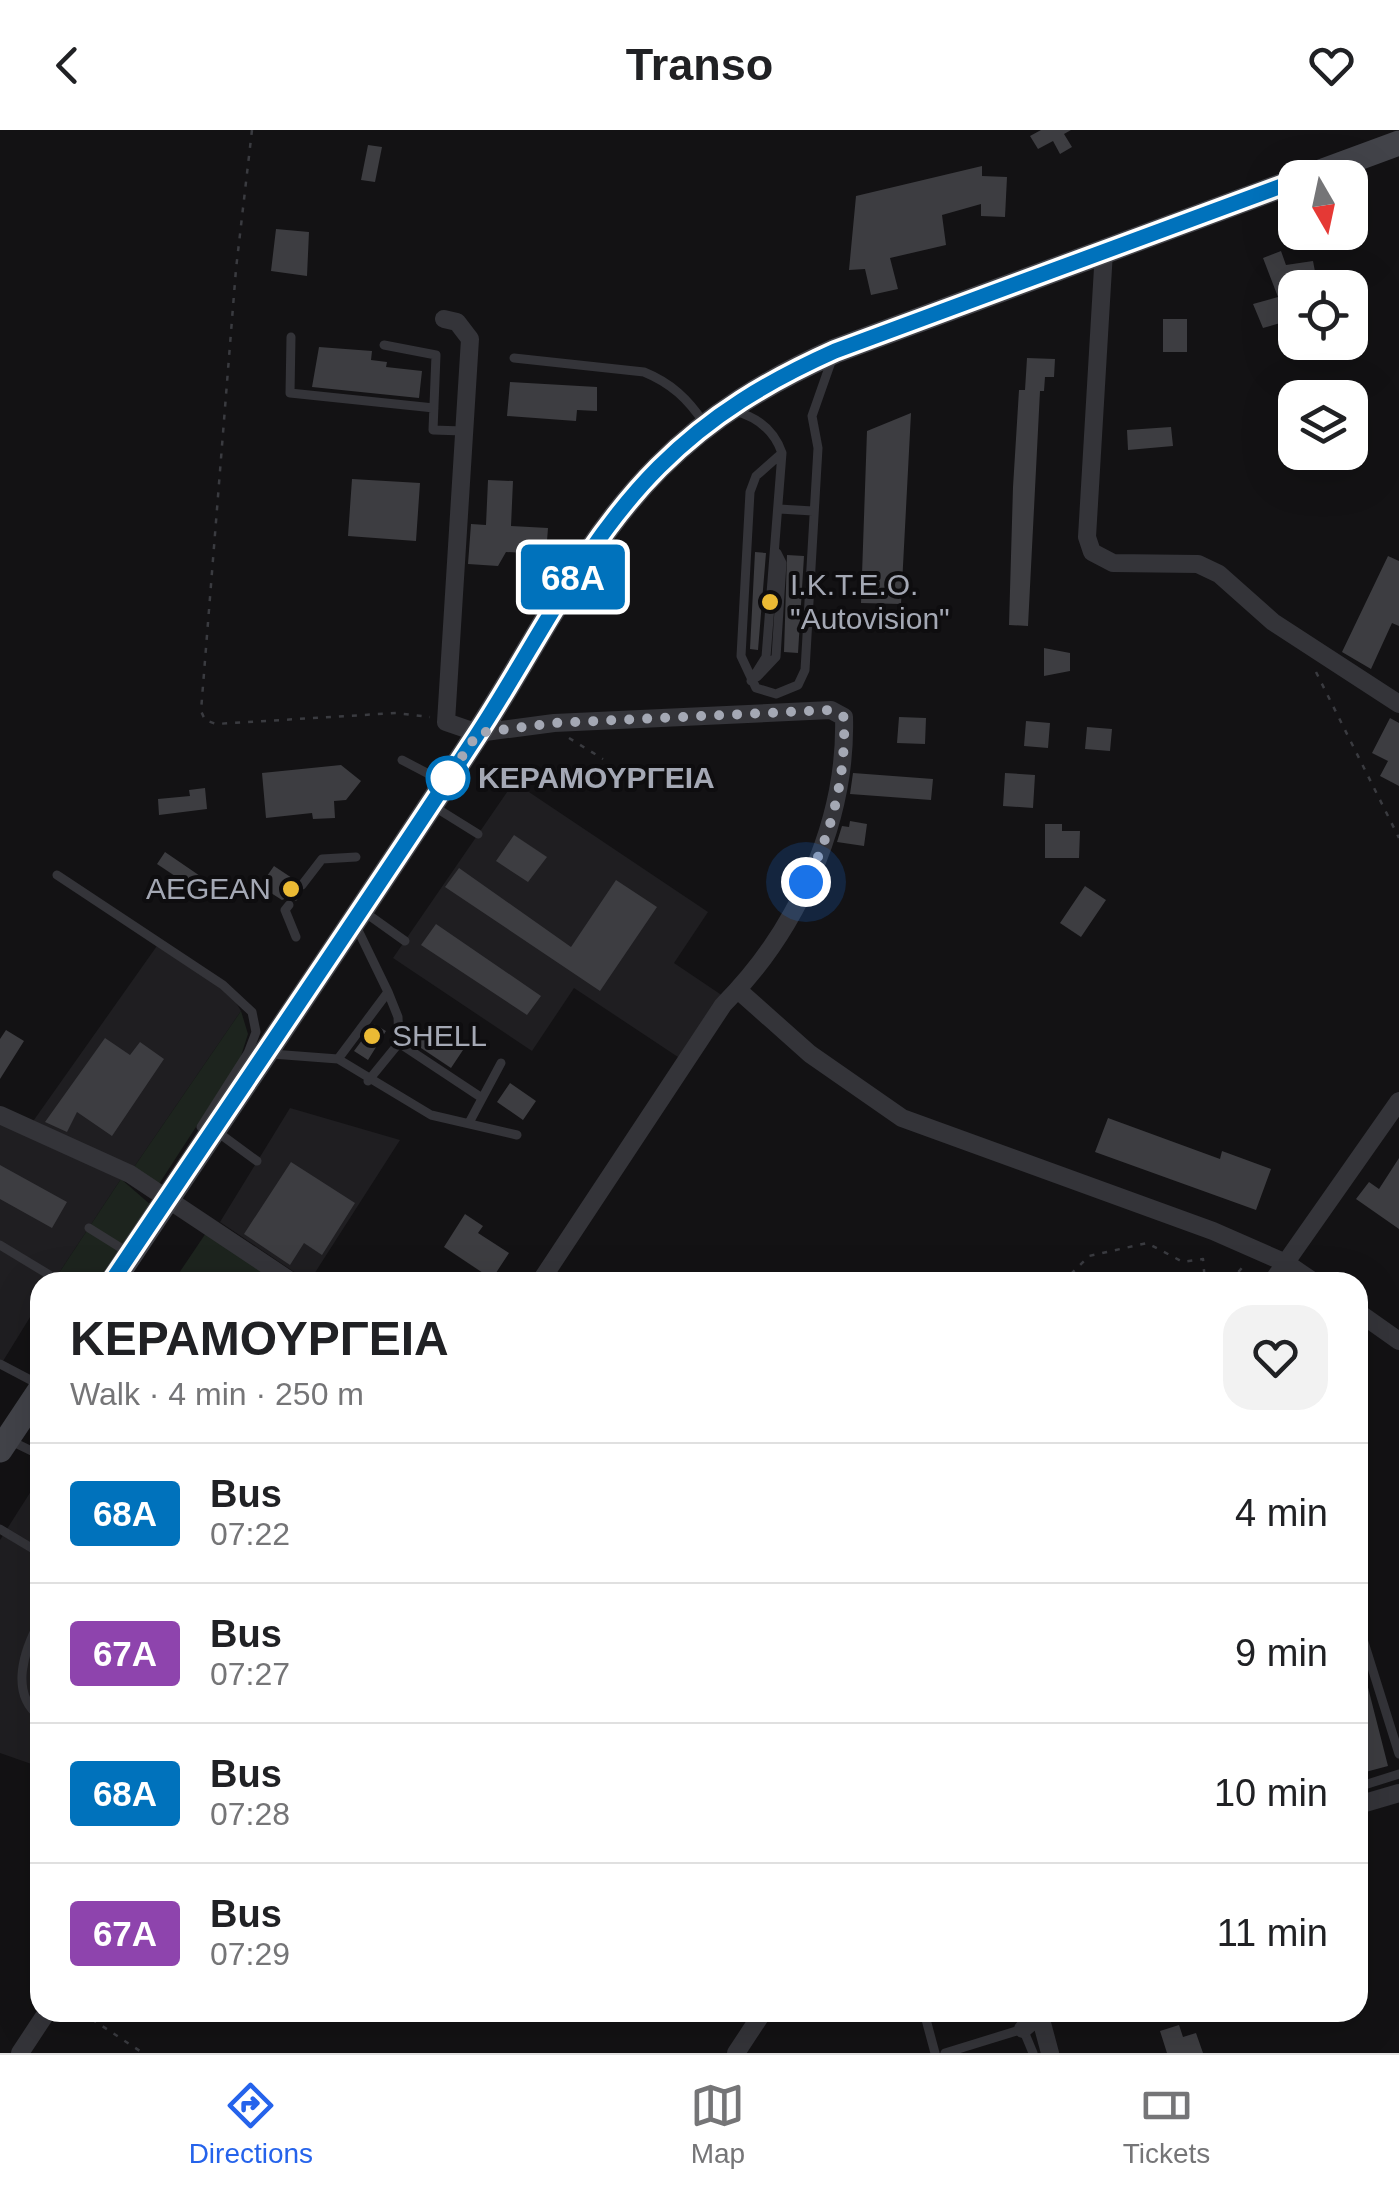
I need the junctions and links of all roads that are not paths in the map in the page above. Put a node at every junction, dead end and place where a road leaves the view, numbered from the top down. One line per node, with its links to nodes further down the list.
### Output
1 (1399, 143): 2 (street)
2 (1353, 160)
3 (1278, 187): 4 (street)
4 (1104, 251): 8 (street); 17 (street)
5 (444, 319): 12 (street)
6 (291, 337): 10 (lane)
7 (384, 346): 10 (lane)
8 (835, 351): 11 (street); 15 (lane)
9 (514, 358): 11 (lane)
10 (434, 408): 12 (lane)
11 (716, 418): 13 (lane); 18 (street)
12 (463, 431): 18 (street)
13 (782, 453): 14 (lane); 16 (lane)
14 (780, 509): 15 (lane); 16 (lane)
15 (814, 511): 16 (lane)
16 (751, 681)
17 (1399, 704)
18 (478, 733): 20 (street); 29 (street)
19 (402, 760): 20 (lane)
20 (438, 793): 21 (lane); 26 (street)
21 (478, 834)
22 (356, 857): 24 (lane)
23 (57, 875): 43 (lane)
24 (302, 885)
25 (289, 905): 27 (lane)
26 (357, 915): 28 (lane); 30 (lane); 32 (street)
27 (296, 937)
28 (405, 941)
29 (738, 990): 47 (street); 51 (street)
30 (388, 992): 31 (lane); 33 (lane)
31 (399, 1043): 35 (lane); 36 (lane)
32 (264, 1054): 33 (lane); 40 (street)
33 (338, 1059): 35 (lane)
34 (501, 1063): 36 (lane)
35 (368, 1080): 39 (lane)
36 (482, 1098): 39 (lane)
37 (1399, 1101): 47 (street)
38 (0, 1115): 43 (street)
39 (470, 1122): 41 (lane)
40 (214, 1129): 42 (lane); 43 (street)
41 (518, 1135)
42 (257, 1161)
43 (163, 1196): 46 (street); 50 (street)
44 (88, 1228): 46 (lane)
45 (0, 1246): 48 (lane)
46 (130, 1254): 49 (street)
47 (1286, 1263): 52 (street); 53 (street)
48 (44, 1272)
49 (118, 1272)
50 (277, 1272)
51 (547, 1272)
52 (1279, 1272)
53 (1299, 1272)
54 (1368, 1319): 55 (street)
55 (1399, 1340)
56 (0, 1364): 57 (lane)
57 (30, 1382)
58 (30, 1401): 59 (street)
59 (5, 1434): 60 (lane)
60 (30, 1449)
61 (0, 1529): 62 (lane)
62 (30, 1547)
63 (30, 1638): 65 (lane)
64 (1368, 1656): 66 (lane)
65 (30, 1710)
66 (1399, 1754)
67 (1399, 1774): 68 (lane)
68 (1368, 1784)
69 (1399, 1793): 70 (street)
70 (1368, 1802)
71 (40, 2022): 77 (street)
72 (756, 2022): 78 (street)
73 (926, 2022): 79 (lane)
74 (1021, 2022): 80 (lane)
75 (1031, 2022): 81 (lane)
76 (1033, 2022): 82 (street)
77 (20, 2053)
78 (736, 2053)
79 (934, 2053)
80 (945, 2053)
81 (1033, 2053)
82 (1050, 2053)

